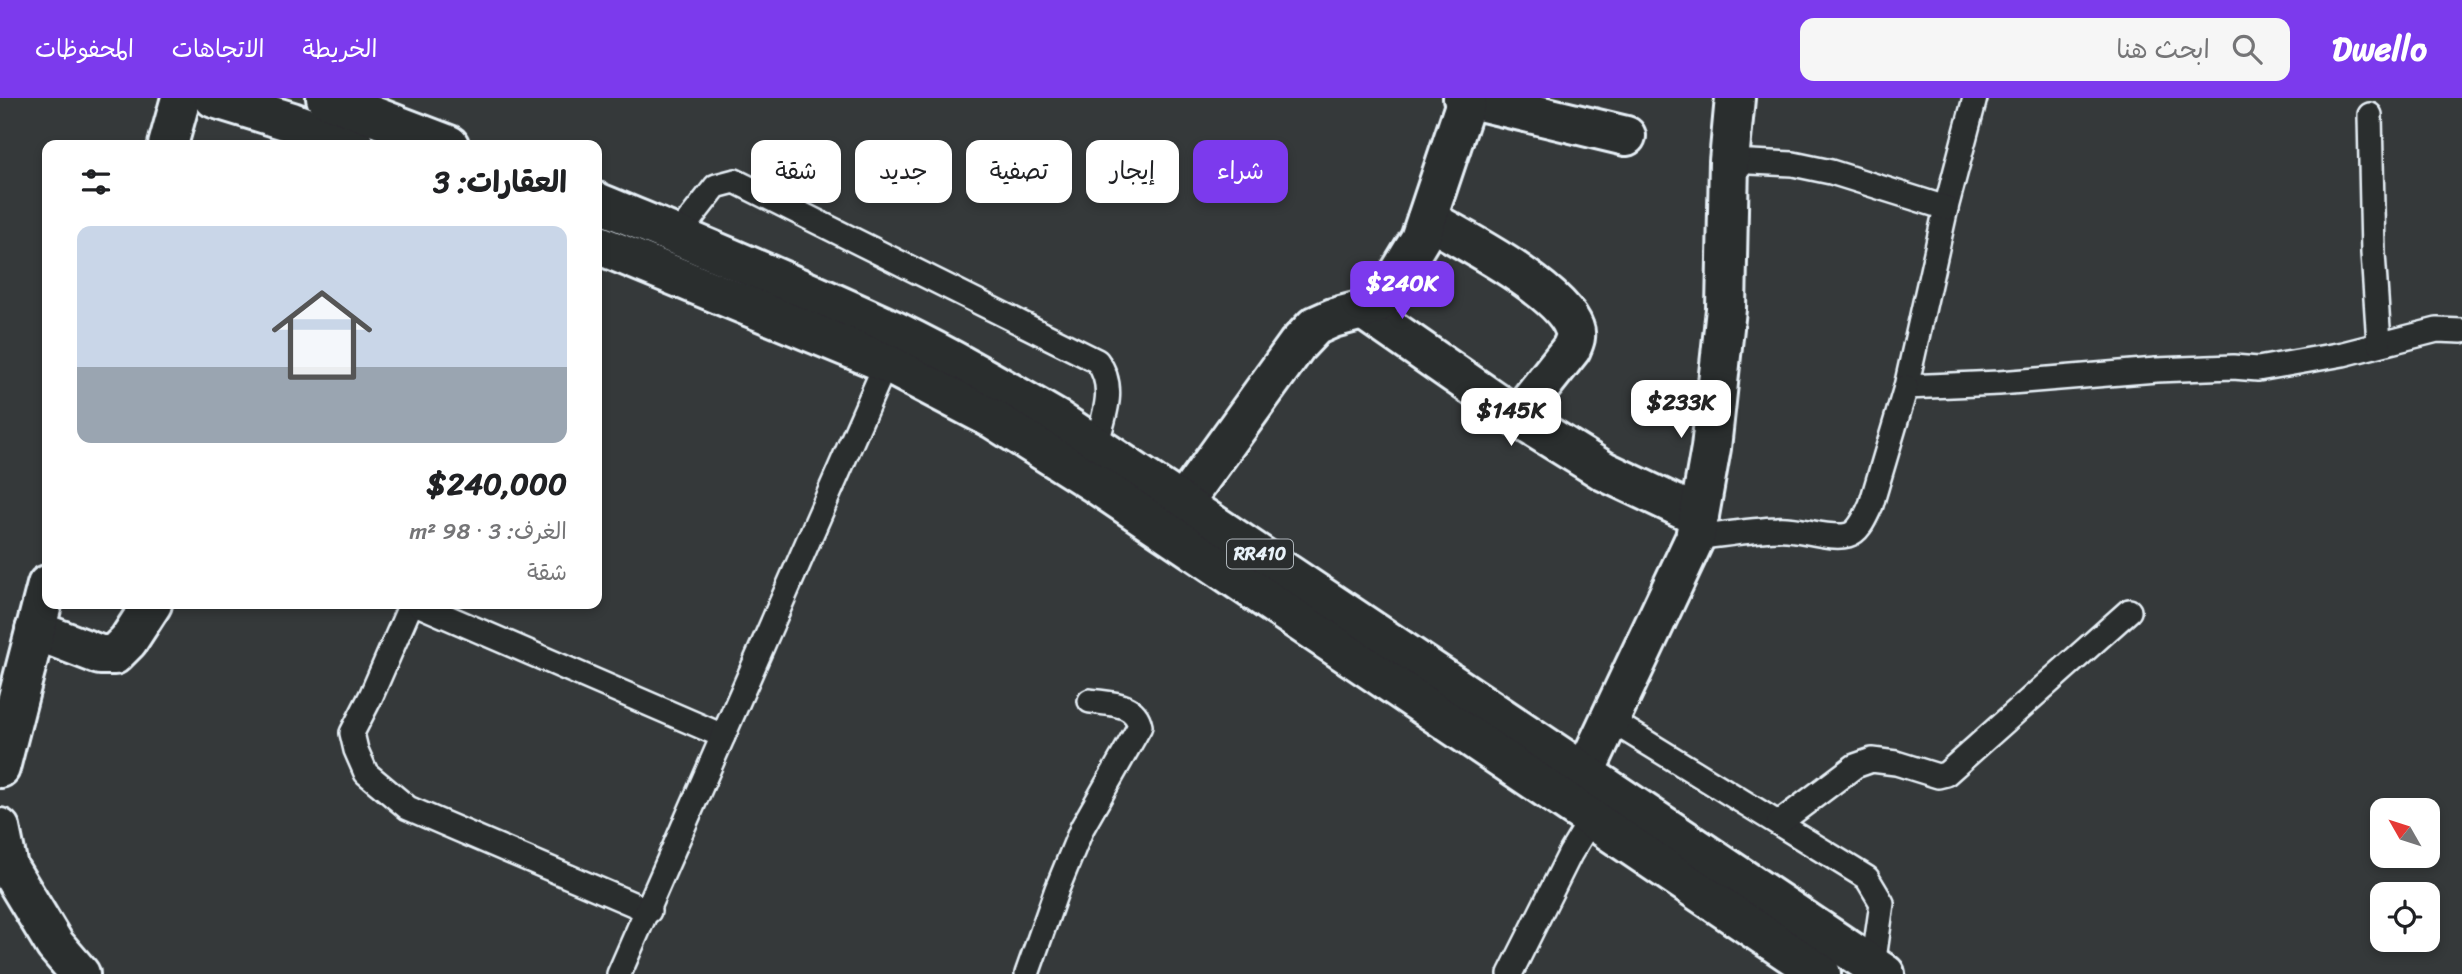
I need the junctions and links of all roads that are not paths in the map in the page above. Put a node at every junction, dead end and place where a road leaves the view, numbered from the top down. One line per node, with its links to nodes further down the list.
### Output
1 (181, 98): 9 (main road)
2 (214, 98): 10 (main road)
3 (326, 98): 11 (main road)
4 (1466, 98): 8 (main road); 15 (main road)
5 (1735, 98): 12 (main road)
6 (1975, 98): 14 (lane)
7 (2370, 115): 20 (lane)
8 (1626, 136)
9 (169, 140)
10 (341, 140)
11 (436, 140)
12 (1730, 161): 14 (lane); 26 (main road)
13 (602, 204): 16 (main road, RR410)
14 (1946, 208): 22 (lane)
15 (1427, 219): 18 (main road); 23 (main road)
16 (677, 236): 24 (main road, RR410); 24 (lane)
17 (602, 246): 21 (main road, RR410)
18 (1363, 310): 23 (main road); 25 (main road)
19 (2462, 331): 20 (lane)
20 (2379, 343): 22 (lane)
21 (886, 363): 35 (lane); 38 (main road, RR410)
22 (1906, 387): 26 (lane)
23 (1517, 417): 26 (main road)
24 (1096, 445): 25 (main road, RR410)
25 (1183, 503): 37 (main road, RR410)
26 (1697, 527): 34 (main road)
27 (42, 603): 32 (main road)
28 (149, 609): 32 (main road)
29 (412, 609): 41 (lane)
30 (426, 609): 35 (lane)
31 (2129, 611): 39 (lane)
32 (35, 630): 36 (main road)
33 (1090, 701): 45 (lane)
34 (1610, 720): 37 (main road); 39 (lane)
35 (723, 736): 41 (lane)
36 (0, 768)
37 (1585, 772): 42 (main road, RR410)
38 (1591, 819): 46 (lane); 47 (main road, RR410)
39 (1779, 824): 42 (lane)
40 (0, 828): 43 (main road)
41 (649, 911): 44 (lane)
42 (1879, 970)
43 (80, 974)
44 (619, 974)
45 (1027, 974)
46 (1510, 974)
47 (1821, 974)

